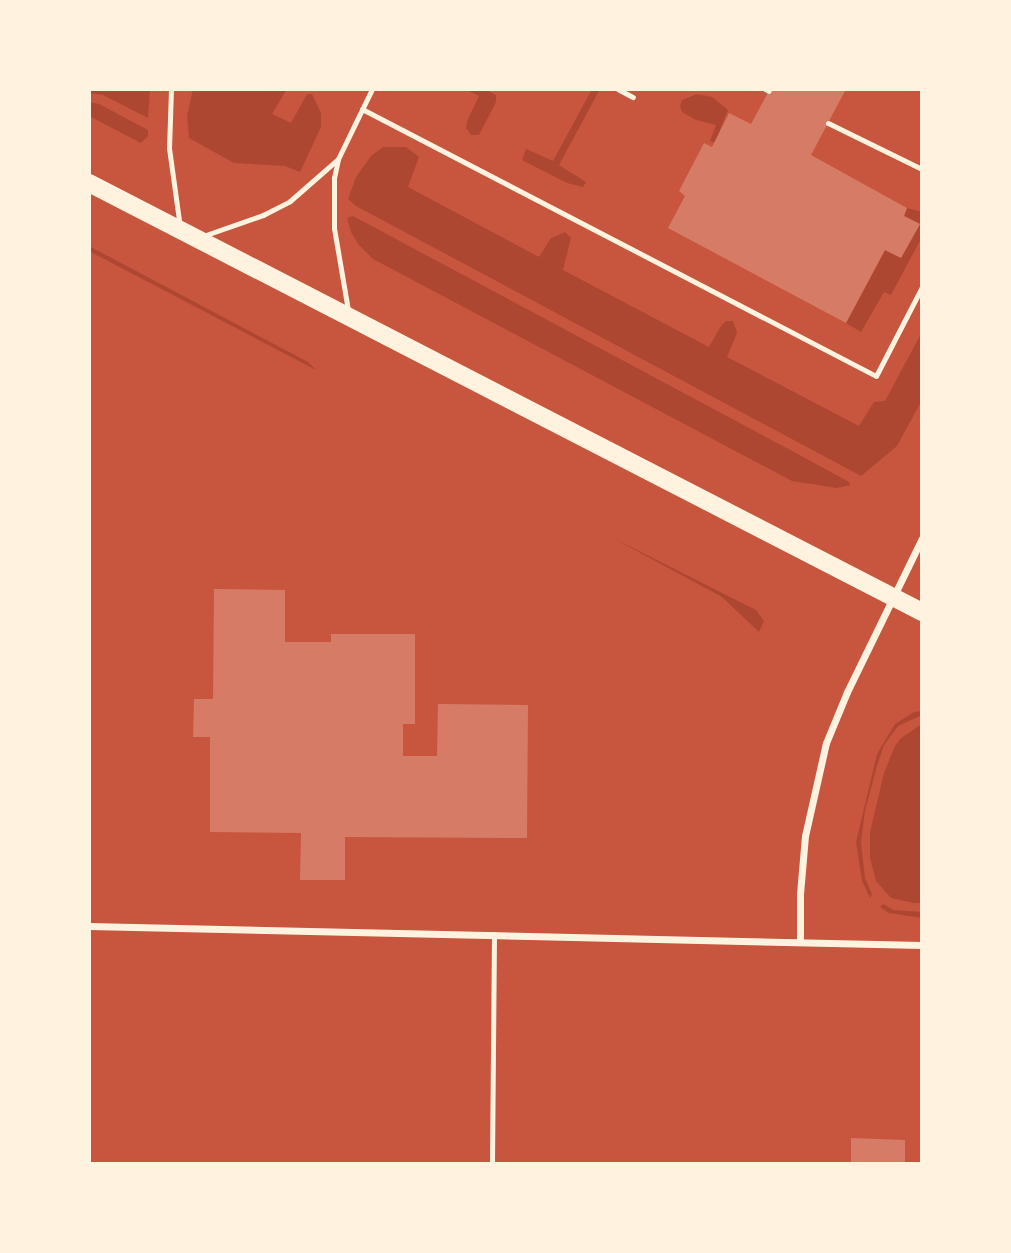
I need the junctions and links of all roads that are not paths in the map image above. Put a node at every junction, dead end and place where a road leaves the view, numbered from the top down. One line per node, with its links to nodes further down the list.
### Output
1 (171, 89): 8 (lane)
2 (372, 89): 3 (lane)
3 (362, 109): 5 (lane); 10 (lane)
4 (828, 123): 6 (lane)
5 (338, 159): 9 (lane); 11 (lane)
6 (922, 169)
7 (89, 183): 8 (main road)
8 (181, 230): 9 (main road)
9 (197, 239): 11 (main road)
10 (922, 287)
11 (349, 317): 13 (main road)
12 (922, 538): 13 (street)
13 (894, 598): 14 (main road); 17 (street)
14 (922, 612)
15 (89, 926): 16 (street)
16 (494, 934): 17 (street); 19 (lane)
17 (800, 940): 18 (street)
18 (922, 945)
19 (492, 1164)

